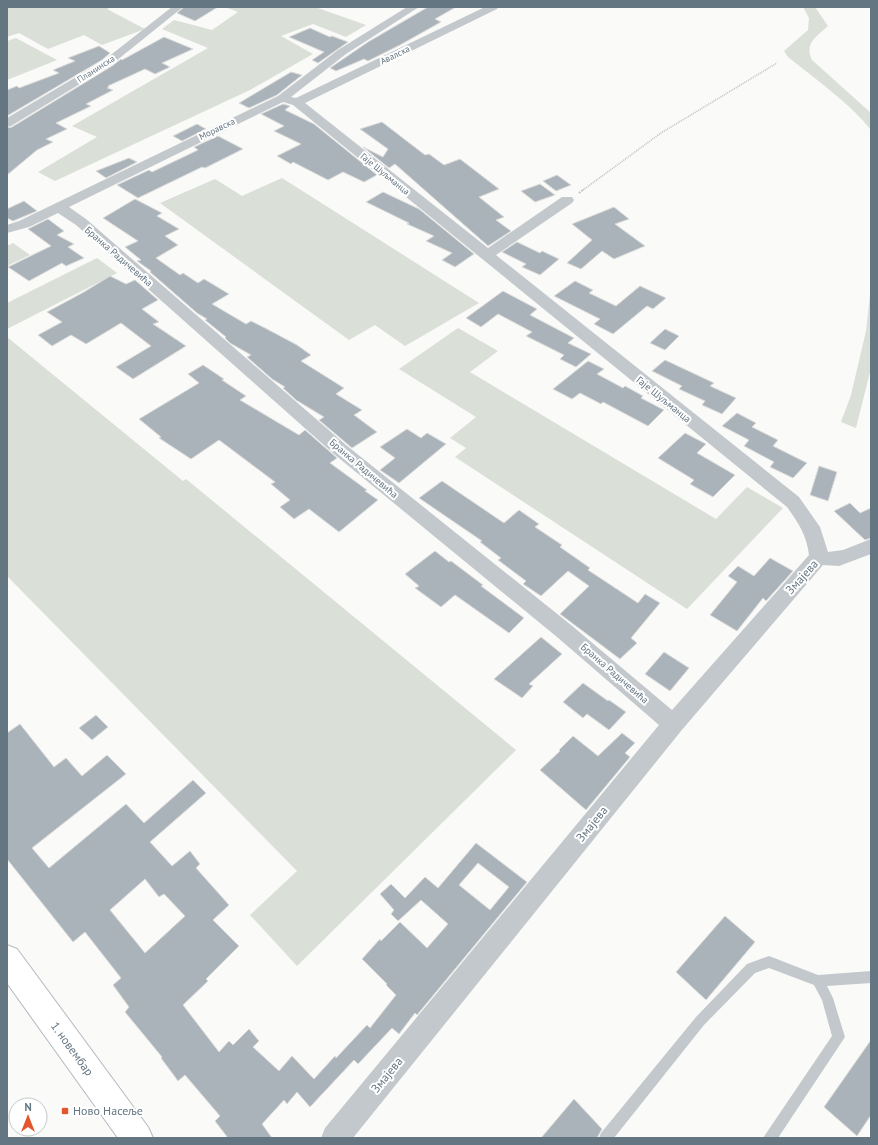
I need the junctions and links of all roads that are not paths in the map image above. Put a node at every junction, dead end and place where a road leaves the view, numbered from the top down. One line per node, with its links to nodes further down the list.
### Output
1 (178, 7): 6 (street, Планинска)
2 (414, 7): 4 (street, Моравска)
3 (492, 7): 5 (street, Авалска)
4 (282, 98): 5 (street, Гаје Шуљманца); 8 (street, Моравска)
5 (297, 102): 10 (street, Гаје Шуљманца)
6 (7, 123)
7 (567, 200): 10 (street)
8 (58, 207): 9 (street, Моравска); 13 (street, Бранка Радичевића)
9 (7, 229)
10 (486, 256): 12 (street, Гаје Шуљманца)
11 (871, 546): 12 (street, Змајева)
12 (819, 557): 13 (street, Змајева)
13 (674, 724): 18 (street, Змајева)
14 (7, 959): 17 (main road, 1. новембар)
15 (871, 978): 16 (lane)
16 (818, 981): 19 (lane); 20 (lane)
17 (137, 1138)
18 (335, 1138)
19 (606, 1138)
20 (770, 1138)

